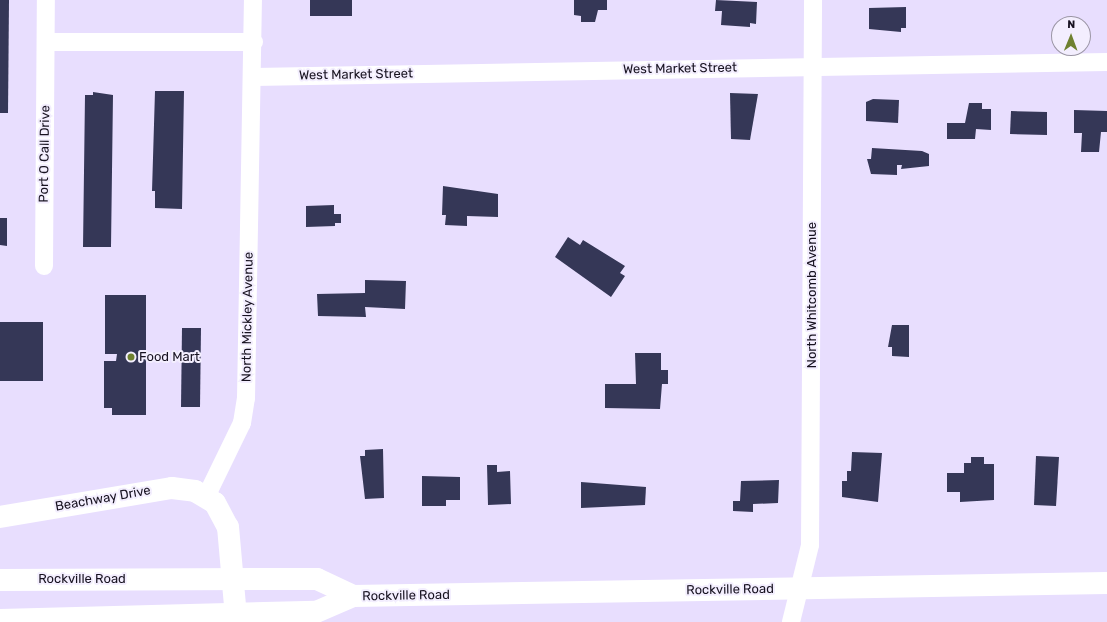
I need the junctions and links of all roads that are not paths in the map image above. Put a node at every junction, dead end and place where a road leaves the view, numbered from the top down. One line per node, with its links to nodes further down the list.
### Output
1 (46, 0): 4 (street, Port O Call Drive)
2 (253, 0): 5 (street, North Mickley Avenue)
3 (813, 0): 7 (street, North Whitcomb Avenue)
4 (46, 42): 5 (street); 9 (street, Port O Call Drive)
5 (254, 42): 8 (street, North Mickley Avenue)
6 (1107, 62): 7 (street, West Market Street)
7 (812, 67): 8 (street, West Market Street); 15 (street, North Whitcomb Avenue)
8 (253, 77): 10 (street, North Mickley Avenue)
9 (44, 266)
10 (206, 497): 11 (main road, Beachway Drive); 12 (main road)
11 (0, 517)
12 (234, 578): 13 (main road, Rockville Road); 16 (main road, Rockville Road); 17 (main road)
13 (0, 580)
14 (1107, 583): 15 (main road, Rockville Road)
15 (801, 588): 16 (main road, Rockville Road); 19 (street, North Whitcomb Avenue)
16 (353, 596): 17 (main road, Rockville Road)
17 (236, 619): 18 (main road, Rockville Road)
18 (0, 620)
19 (791, 622)

